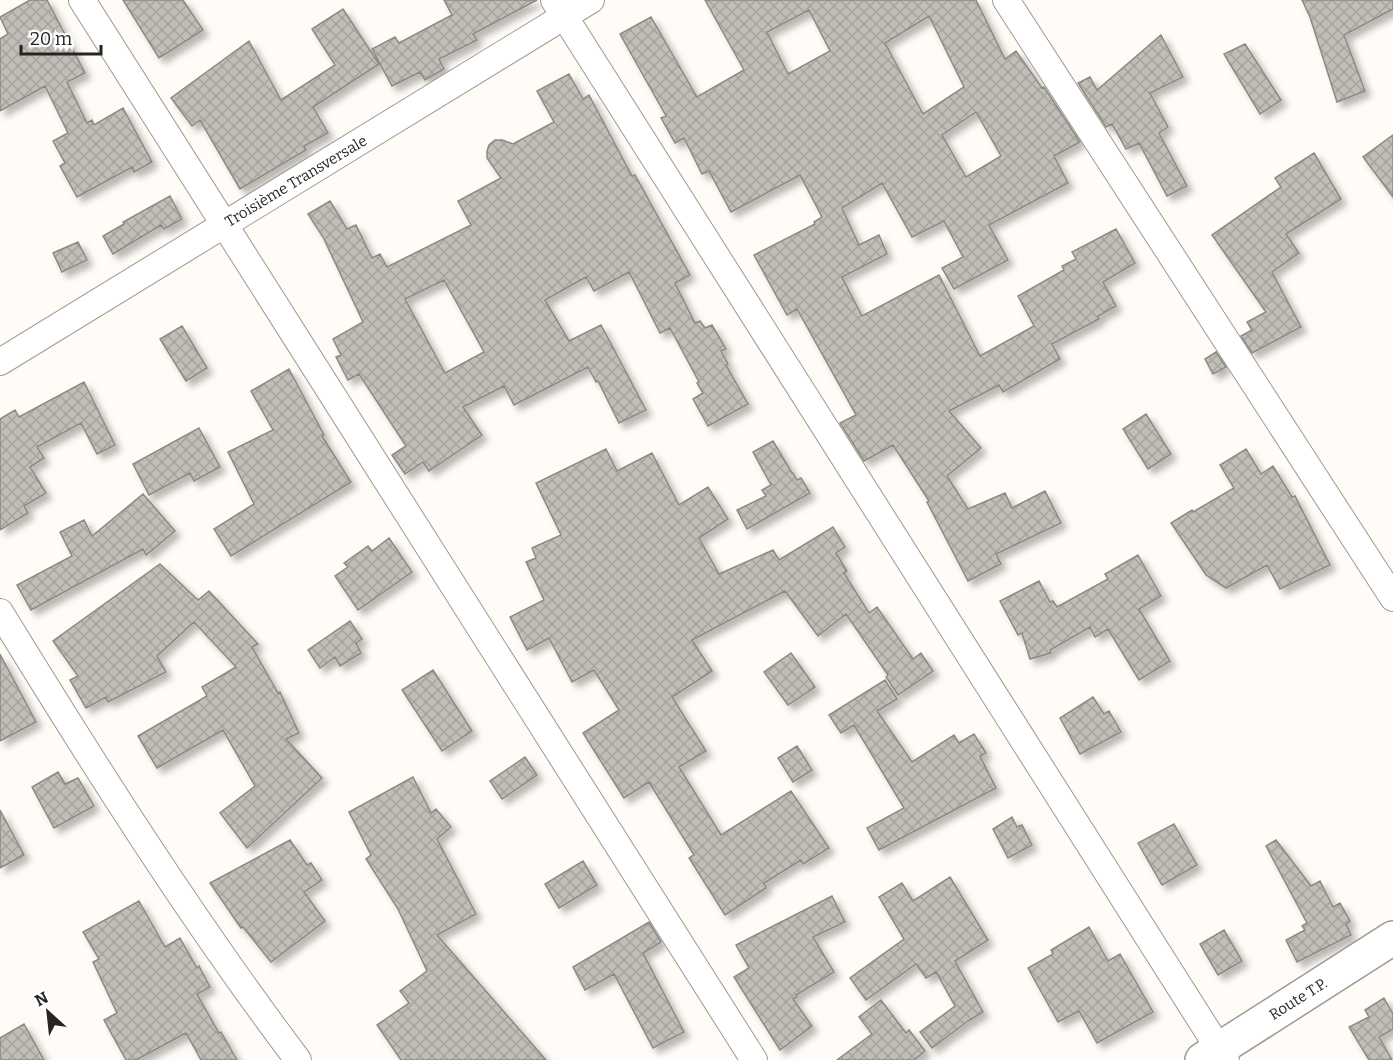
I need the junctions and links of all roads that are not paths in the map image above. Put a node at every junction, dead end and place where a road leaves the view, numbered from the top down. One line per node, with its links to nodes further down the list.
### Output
1 (82, 0): 5 (street)
2 (591, 0): 4 (street, Troisième Transversale)
3 (1006, 0): 7 (street)
4 (559, 8): 5 (street, Troisième Transversale); 10 (street)
5 (225, 224): 6 (street, Troisième Transversale); 12 (street)
6 (0, 362)
7 (1393, 598)
8 (0, 612): 11 (street)
9 (1393, 938): 10 (street, Route T.P.)
10 (1216, 1056)
11 (298, 1060)
12 (754, 1060)

